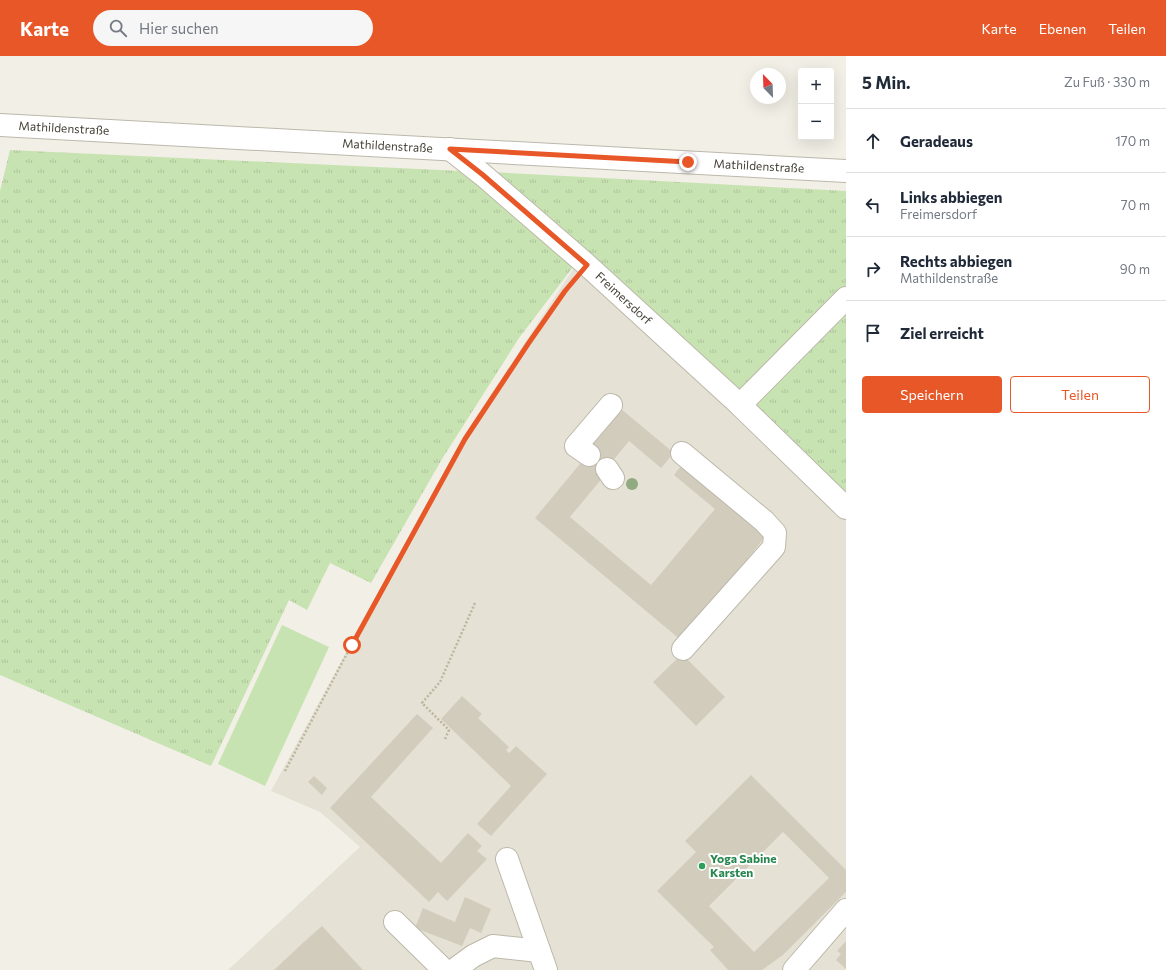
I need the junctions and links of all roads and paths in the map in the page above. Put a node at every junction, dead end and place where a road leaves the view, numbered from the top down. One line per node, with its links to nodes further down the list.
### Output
1 (0, 126): 2 (street, Mathildenstraße)
2 (450, 149): 3 (street, Mathildenstraße); 4 (street, Freimersdorf)
3 (846, 171)
4 (587, 265): 6 (street, Freimersdorf); 14 (path)
5 (846, 298): 6 (street)
6 (740, 404): 10 (street, Freimersdorf)
7 (611, 405): 9 (street)
8 (682, 453): 12 (street)
9 (590, 455)
10 (846, 508)
11 (476, 603): 13 (path)
12 (683, 649)
13 (445, 739)
14 (285, 771)
15 (507, 859): 18 (street)
16 (846, 910): 21 (street)
17 (395, 922): 19 (street)
18 (542, 961): 20 (street)
19 (444, 970)
20 (454, 970)
21 (794, 970)

